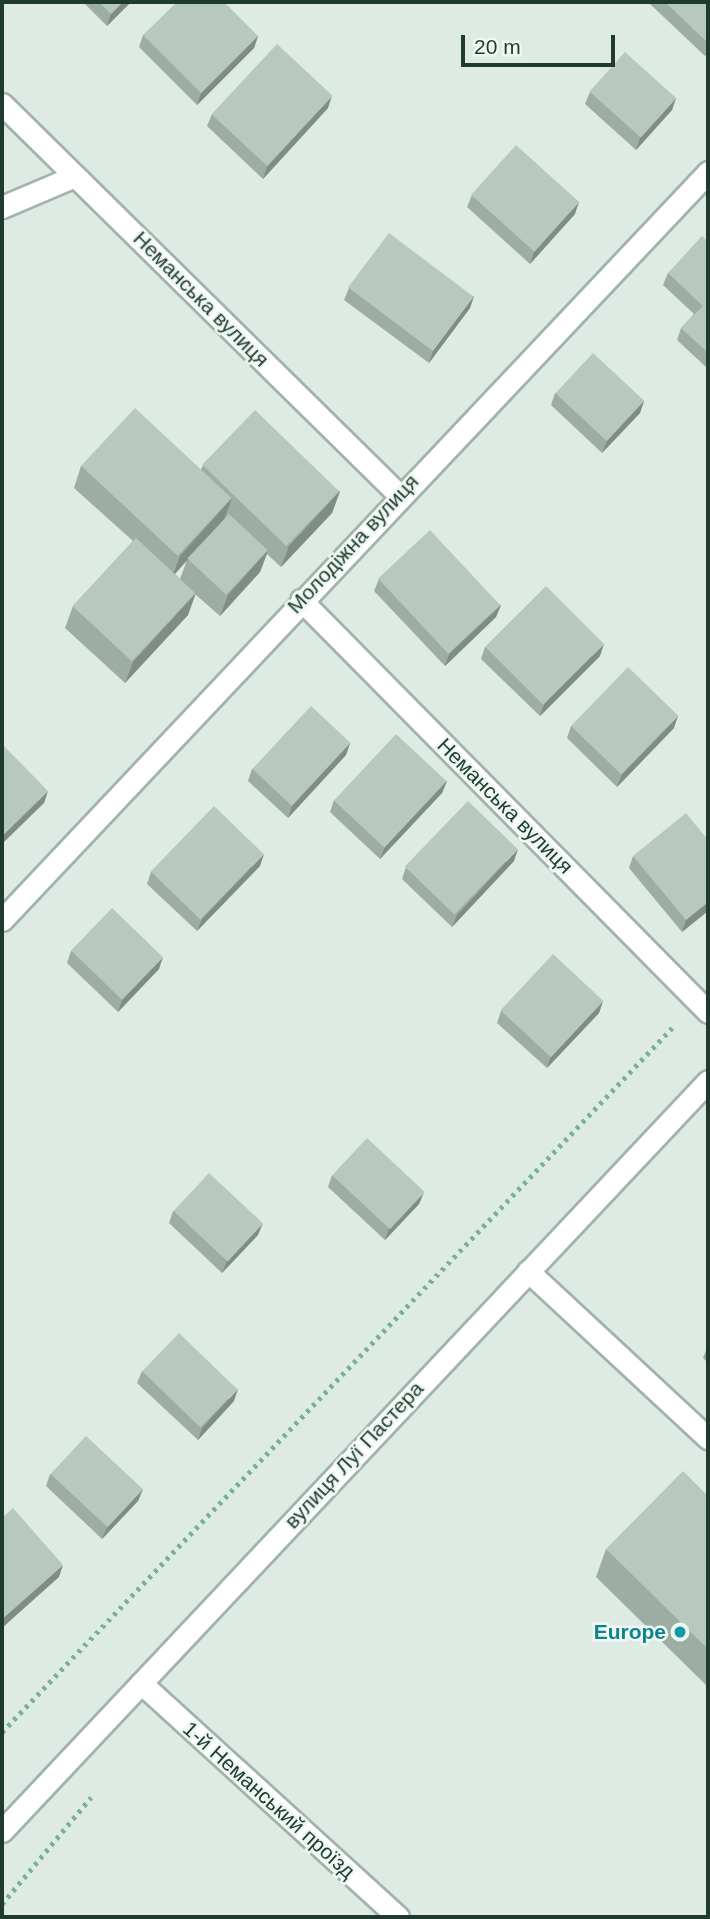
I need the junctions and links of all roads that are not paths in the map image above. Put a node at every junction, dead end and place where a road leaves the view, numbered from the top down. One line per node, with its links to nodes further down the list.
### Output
1 (2, 104): 3 (street, Неманська вулиця)
2 (708, 172): 5 (street, Молодіжна вулиця)
3 (75, 176): 4 (street); 5 (street, Неманська вулиця)
4 (2, 207)
5 (399, 495): 6 (street, Молодіжна вулиця)
6 (301, 600): 7 (street, Молодіжна вулиця); 8 (street, Неманська вулиця)
7 (2, 919)
8 (703, 1007)
9 (708, 1081): 10 (street, вулиця Луї Пастера)
10 (528, 1271): 11 (street); 12 (street, вулиця Луї Пастера)
11 (708, 1438)
12 (141, 1683): 13 (street, вулиця Луї Пастера); 14 (street, 1-й Неманський проїзд)
13 (2, 1830)
14 (398, 1917)

